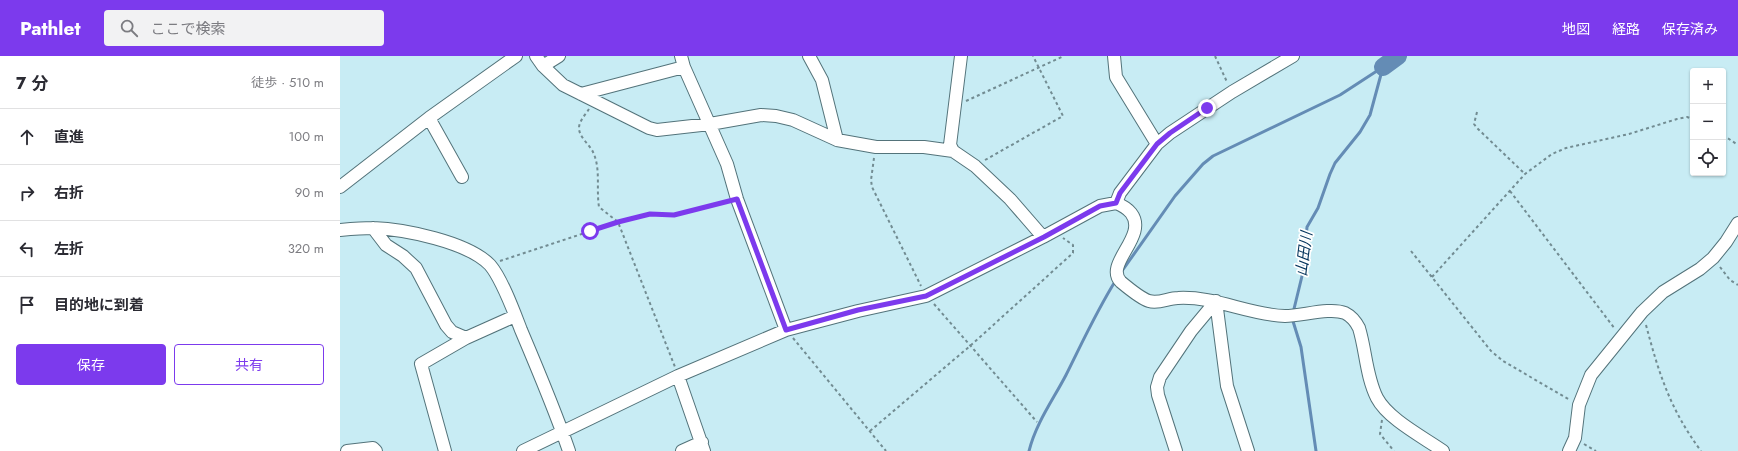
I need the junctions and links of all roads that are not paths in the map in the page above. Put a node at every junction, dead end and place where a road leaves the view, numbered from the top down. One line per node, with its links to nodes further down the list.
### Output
1 (516, 56): 10 (street)
2 (558, 56): 7 (street)
3 (809, 56): 12 (street)
4 (961, 56): 14 (street)
5 (1114, 56): 13 (street)
6 (1293, 56): 13 (street)
7 (539, 61): 9 (street)
8 (682, 62): 9 (street); 11 (street)
9 (582, 94): 11 (street)
10 (429, 118): 15 (street); 16 (street)
11 (710, 124): 12 (street); 24 (street)
12 (837, 140): 14 (street)
13 (1157, 144): 17 (street)
14 (953, 151): 21 (street)
15 (462, 177)
16 (340, 187)
17 (1116, 203): 21 (street); 22 (street)
18 (1738, 223): 38 (street)
19 (373, 228): 20 (street); 23 (street); 25 (street)
20 (340, 230)
21 (1048, 234): 24 (street)
22 (1216, 301): 35 (street); 36 (street); 37 (street)
23 (515, 316): 25 (street); 27 (street)
24 (786, 330): 26 (street)
25 (466, 338): 31 (street)
26 (678, 376): 27 (street); 28 (street)
27 (562, 431): 32 (street); 33 (street)
28 (703, 447): 34 (street)
29 (347, 451): 30 (street)
30 (376, 451)
31 (445, 451)
32 (523, 451)
33 (569, 451)
34 (682, 451)
35 (1176, 451)
36 (1248, 451)
37 (1442, 451)
38 (1569, 451)

